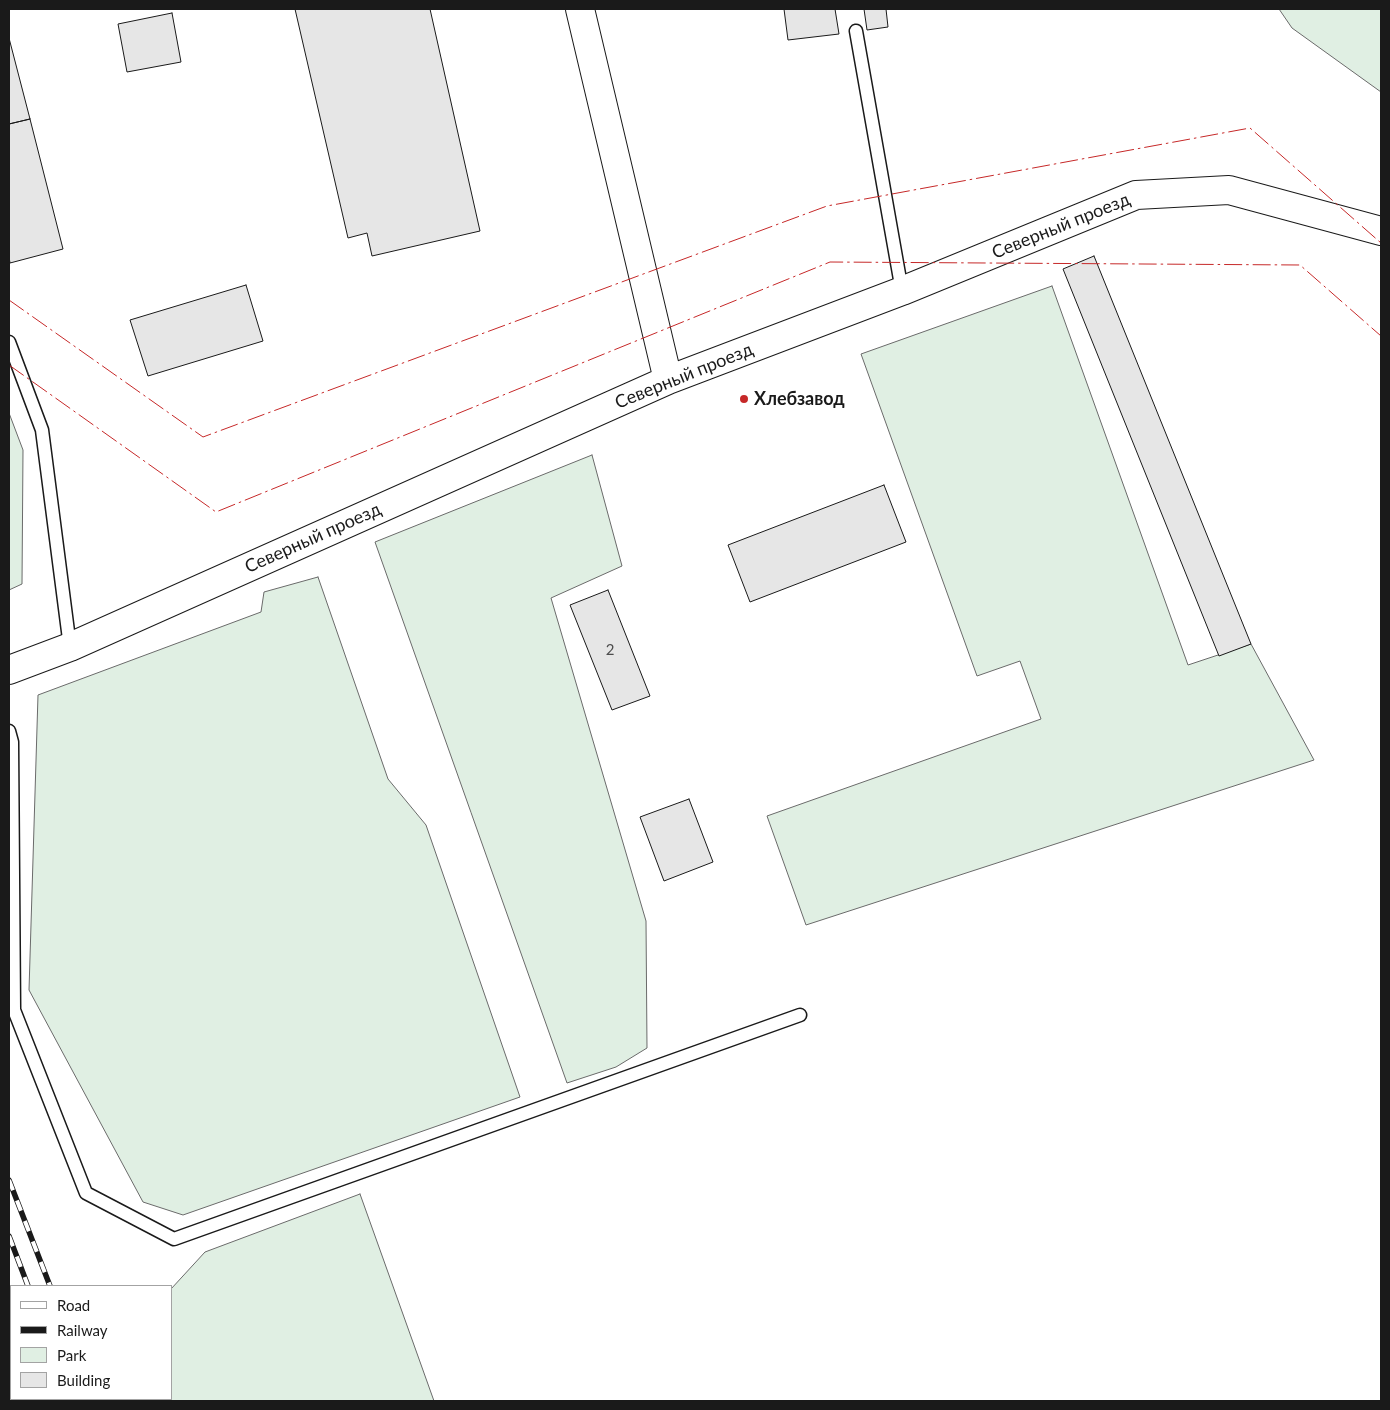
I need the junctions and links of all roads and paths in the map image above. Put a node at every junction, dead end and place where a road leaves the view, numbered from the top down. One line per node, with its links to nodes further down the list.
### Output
1 (580, 9): 6 (street)
2 (856, 31): 4 (lane)
3 (1381, 230): 4 (street, Северный проезд)
4 (902, 291): 6 (street, Северный проезд)
5 (9, 342): 7 (lane)
6 (668, 380): 7 (street, Северный проезд)
7 (70, 646): 8 (street, Северный проезд)
8 (9, 670)
9 (9, 731): 10 (lane)
10 (800, 1015)

